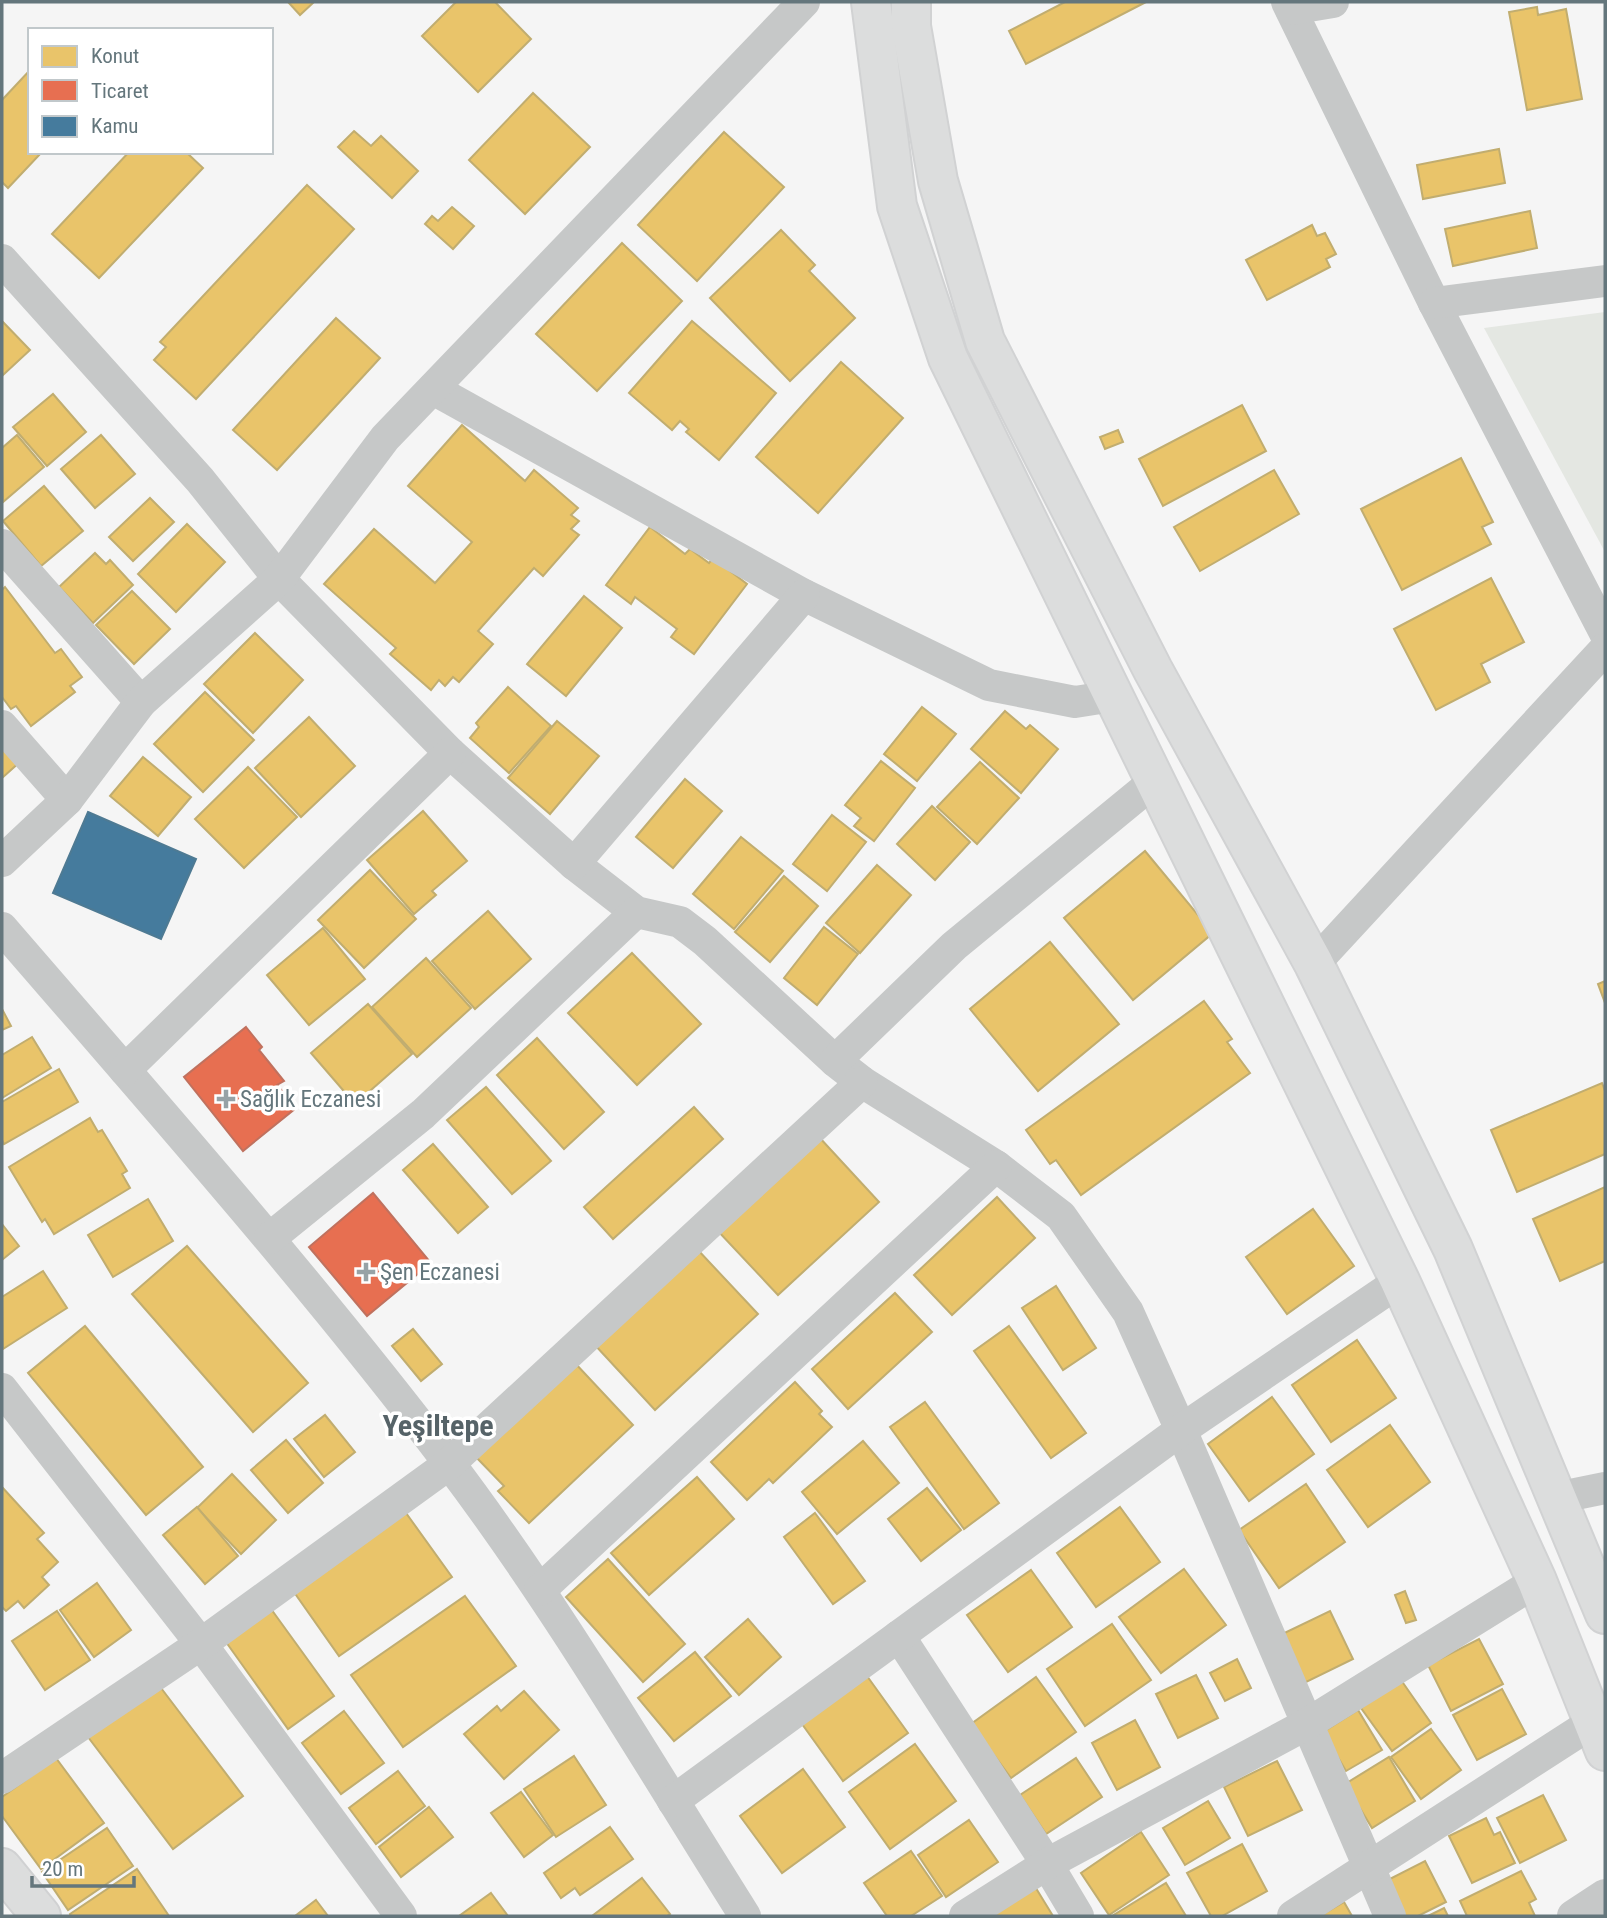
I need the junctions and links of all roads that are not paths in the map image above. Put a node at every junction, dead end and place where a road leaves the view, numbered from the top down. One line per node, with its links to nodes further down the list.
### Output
1 (804, 2): 9 (street)
2 (871, 2): 15 (main road)
3 (911, 2): 25 (main road)
4 (1333, 2): 5 (street)
5 (1289, 5): 8 (street)
6 (2, 260): 11 (street)
7 (1605, 281): 8 (street)
8 (1434, 303): 13 (street)
9 (433, 389): 11 (street); 12 (street)
10 (2, 545): 16 (street)
11 (279, 579): 16 (street); 18 (street)
12 (804, 595): 15 (street); 22 (street)
13 (1605, 633)
14 (1605, 649): 25 (street)
15 (1113, 696): 19 (main road)
16 (141, 702): 20 (street)
17 (2, 726): 20 (street)
18 (450, 753): 22 (street); 27 (street)
19 (1156, 780): 26 (street); 31 (main road)
20 (67, 800): 21 (street)
21 (2, 861)
22 (574, 864): 23 (street)
23 (636, 912): 26 (street); 30 (street)
24 (2, 928): 27 (street)
25 (1314, 964): 36 (main road)
26 (835, 1061): 28 (street)
27 (125, 1070): 30 (street)
28 (862, 1082): 29 (street); 34 (street)
29 (996, 1166): 33 (street); 38 (street)
30 (270, 1238): 34 (street)
31 (1400, 1281): 33 (street); 37 (main road)
32 (2, 1389): 41 (street)
33 (1181, 1430): 40 (street); 42 (street)
34 (449, 1464): 38 (street); 41 (street)
35 (1605, 1488): 36 (street)
36 (1556, 1497): 39 (main road)
37 (1537, 1581): 42 (street); 43 (main road)
38 (540, 1590): 45 (street)
39 (1605, 1614)
40 (899, 1636): 45 (street); 46 (street)
41 (201, 1644): 44 (street); 51 (street)
42 (1307, 1724): 46 (street); 48 (street)
43 (1599, 1737): 48 (street)
44 (2, 1778)
45 (673, 1801): 52 (street)
46 (1047, 1864): 53 (street); 54 (street)
47 (2, 1868): 50 (main road)
48 (1369, 1869): 55 (street); 56 (street)
49 (1605, 1895): 57 (street)
50 (41, 1916)
51 (401, 1916)
52 (745, 1916)
53 (965, 1916)
54 (1078, 1916)
55 (1293, 1916)
56 (1390, 1916)
57 (1573, 1916)

